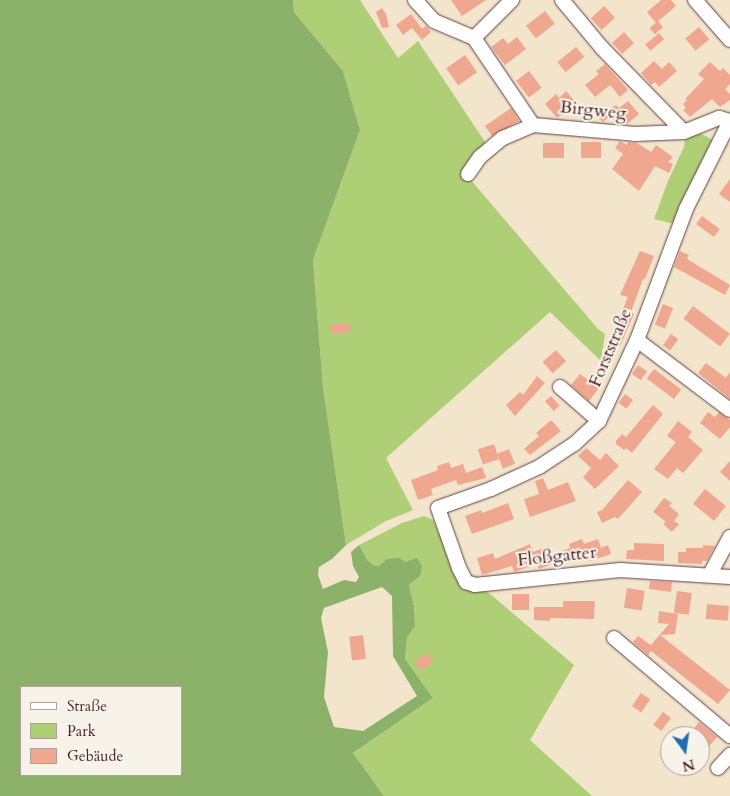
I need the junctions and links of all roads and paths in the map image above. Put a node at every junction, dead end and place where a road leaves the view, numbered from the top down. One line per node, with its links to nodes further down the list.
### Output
1 (415, 0): 5 (street)
2 (512, 0): 5 (street)
3 (562, 0): 9 (street)
4 (695, 0): 6 (street)
5 (474, 38): 8 (street)
6 (730, 40)
7 (730, 121): 9 (street, Birgweg); 11 (street, Forststraße)
8 (534, 125): 9 (street, Birgweg); 10 (street, Birgweg)
9 (684, 132)
10 (468, 174)
11 (637, 340): 13 (street); 14 (street, Forststraße)
12 (560, 387): 14 (street)
13 (730, 410)
14 (598, 421): 15 (street, Forststraße)
15 (438, 508): 17 (street, Floßgatter)
16 (730, 537): 17 (street)
17 (710, 574): 18 (street, Floßgatter)
18 (730, 577)
19 (614, 638): 20 (street)
20 (730, 736)
21 (730, 755): 22 (street)
22 (718, 768)

